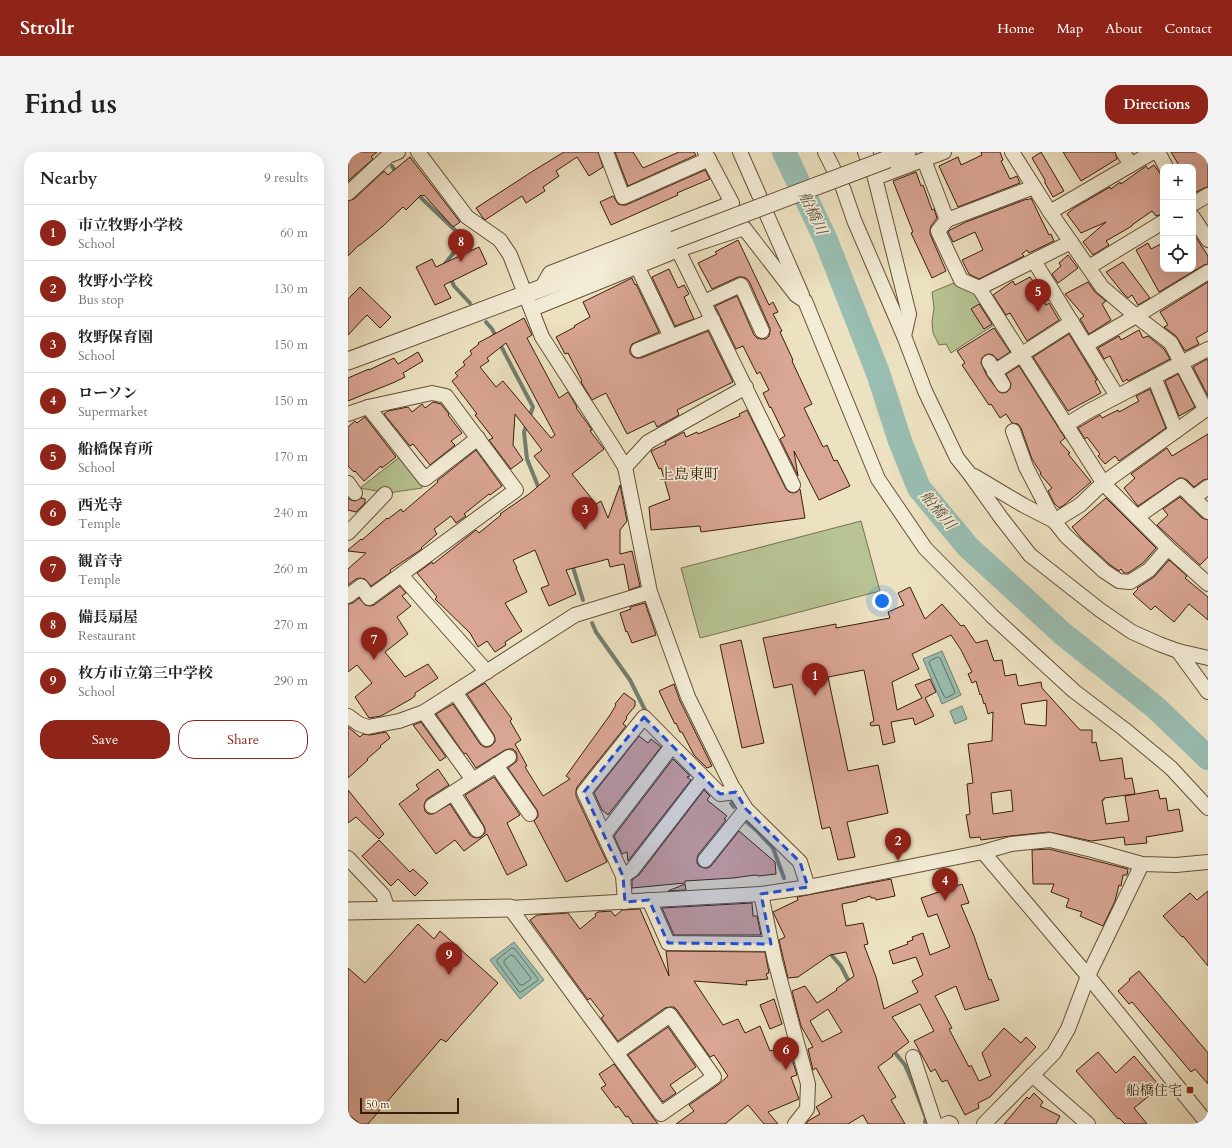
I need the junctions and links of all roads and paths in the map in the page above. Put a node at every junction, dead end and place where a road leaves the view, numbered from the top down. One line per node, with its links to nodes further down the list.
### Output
1 (398, 152): 21 (street)
2 (418, 152): 40 (street)
3 (606, 152): 13 (street)
4 (740, 152): 22 (street)
5 (825, 152): 17 (street)
6 (907, 152): 32 (street, bridge)
7 (944, 152): 14 (street)
8 (1012, 152): 19 (street)
9 (1123, 152): 16 (street)
10 (1153, 152): 16 (street)
11 (1158, 152): 15 (street)
12 (868, 153): 18 (street)
13 (707, 155): 40 (street)
14 (924, 160): 18 (street); 27 (street)
15 (1164, 164)
16 (1131, 165): 25 (street)
17 (833, 168)
18 (876, 178): 47 (street)
19 (1034, 187): 25 (street); 27 (street)
20 (843, 188): 47 (street)
21 (348, 193)
22 (759, 196)
23 (1208, 196): 24 (street)
24 (1196, 202)
25 (1050, 212): 31 (street)
26 (767, 215): 41 (street)
27 (947, 220): 38 (street)
28 (1196, 222): 30 (street)
29 (1160, 224): 35 (street)
30 (1208, 240)
31 (1071, 242): 33 (street); 35 (street)
32 (676, 245): 34 (street); 37 (street); 41 (street); 42 (street)
33 (1034, 261): 38 (street); 45 (street)
34 (637, 266): 39 (street); 48 (street)
35 (1089, 267): 43 (street)
36 (1208, 272): 43 (street)
37 (582, 273): 39 (street); 40 (street)
38 (979, 288): 52 (street)
39 (568, 294): 40 (street)
40 (533, 298): 53 (street); 66 (street)
41 (805, 301): 98 (street)
42 (704, 302): 44 (street); 46 (street)
43 (1136, 316): 49 (street); 54 (street)
44 (712, 320): 48 (street); 57 (street)
45 (1072, 322): 49 (street); 52 (street)
46 (762, 331)
47 (904, 336): 67 (street)
48 (671, 337): 51 (street)
49 (1086, 345): 58 (street)
50 (1208, 349): 54 (street)
51 (638, 350)
52 (1022, 354): 56 (street); 62 (street)
53 (348, 361)
54 (1182, 362): 55 (street); 60 (street)
55 (1154, 377): 58 (street); 64 (street)
56 (1003, 385)
57 (746, 387): 66 (street); 69 (street)
58 (1117, 396): 62 (street)
59 (368, 407): 61 (street); 65 (street); 65 (street)
60 (1207, 408): 64 (street)
61 (348, 414)
62 (1066, 425): 68 (street)
63 (1013, 431): 75 (street)
64 (1176, 431): 68 (street)
65 (478, 438): 78 (street)
66 (625, 467): 80 (street)
67 (970, 473): 75 (street); 82 (street)
68 (1104, 484): 74 (street); 75 (street)
69 (794, 485)
70 (1208, 487): 72 (street)
71 (385, 494): 76 (street)
72 (1193, 498): 73 (street); 74 (street)
73 (1208, 512)
74 (1137, 517): 77 (street)
75 (1054, 521): 77 (street)
76 (350, 528)
77 (1168, 548): 79 (street)
78 (401, 575): 81 (street); 84 (street)
79 (1208, 584)
80 (650, 592): 84 (street); 95 (street)
81 (348, 596)
82 (1178, 651): 83 (street); 86 (street)
83 (1208, 658)
84 (487, 672): 85 (street)
85 (455, 692): 87 (street); 89 (street)
86 (1208, 692)
87 (424, 712): 88 (street); 94 (street)
88 (348, 716)
89 (487, 739)
90 (672, 746): 93 (street); 102 (street); 102 (street)
91 (509, 757): 92 (street)
92 (496, 765): 94 (street); 100 (street)
93 (703, 778): 95 (street); 108 (street)
94 (473, 780): 96 (street)
95 (736, 792): 99 (street)
96 (453, 793): 97 (street); 101 (street)
97 (432, 806)
98 (1208, 808)
99 (746, 809): 105 (street); 109 (street)
100 (530, 814)
101 (477, 830)
102 (604, 835): 108 (street)
103 (983, 852): 107 (street); 109 (street); 117 (street)
104 (348, 858): 115 (street)
105 (705, 860)
106 (1208, 862): 107 (street)
107 (1142, 864): 117 (street)
108 (623, 876): 112 (street)
109 (808, 887): 110 (street)
110 (761, 894): 111 (street); 116 (street)
111 (649, 900): 112 (street); 116 (street)
112 (625, 902): 113 (street)
113 (510, 908): 115 (street); 118 (street)
114 (348, 910): 115 (street)
115 (388, 910)
116 (771, 944): 121 (street)
117 (1088, 976): 120 (street); 127 (street)
118 (616, 1053): 118 (street)
119 (913, 1057): 122 (street)
120 (1032, 1075): 125 (street); 126 (street)
121 (795, 1124)
122 (935, 1124)
123 (946, 1124): 124 (street)
124 (951, 1124)
125 (984, 1124)
126 (1088, 1124)
127 (1208, 1124)

